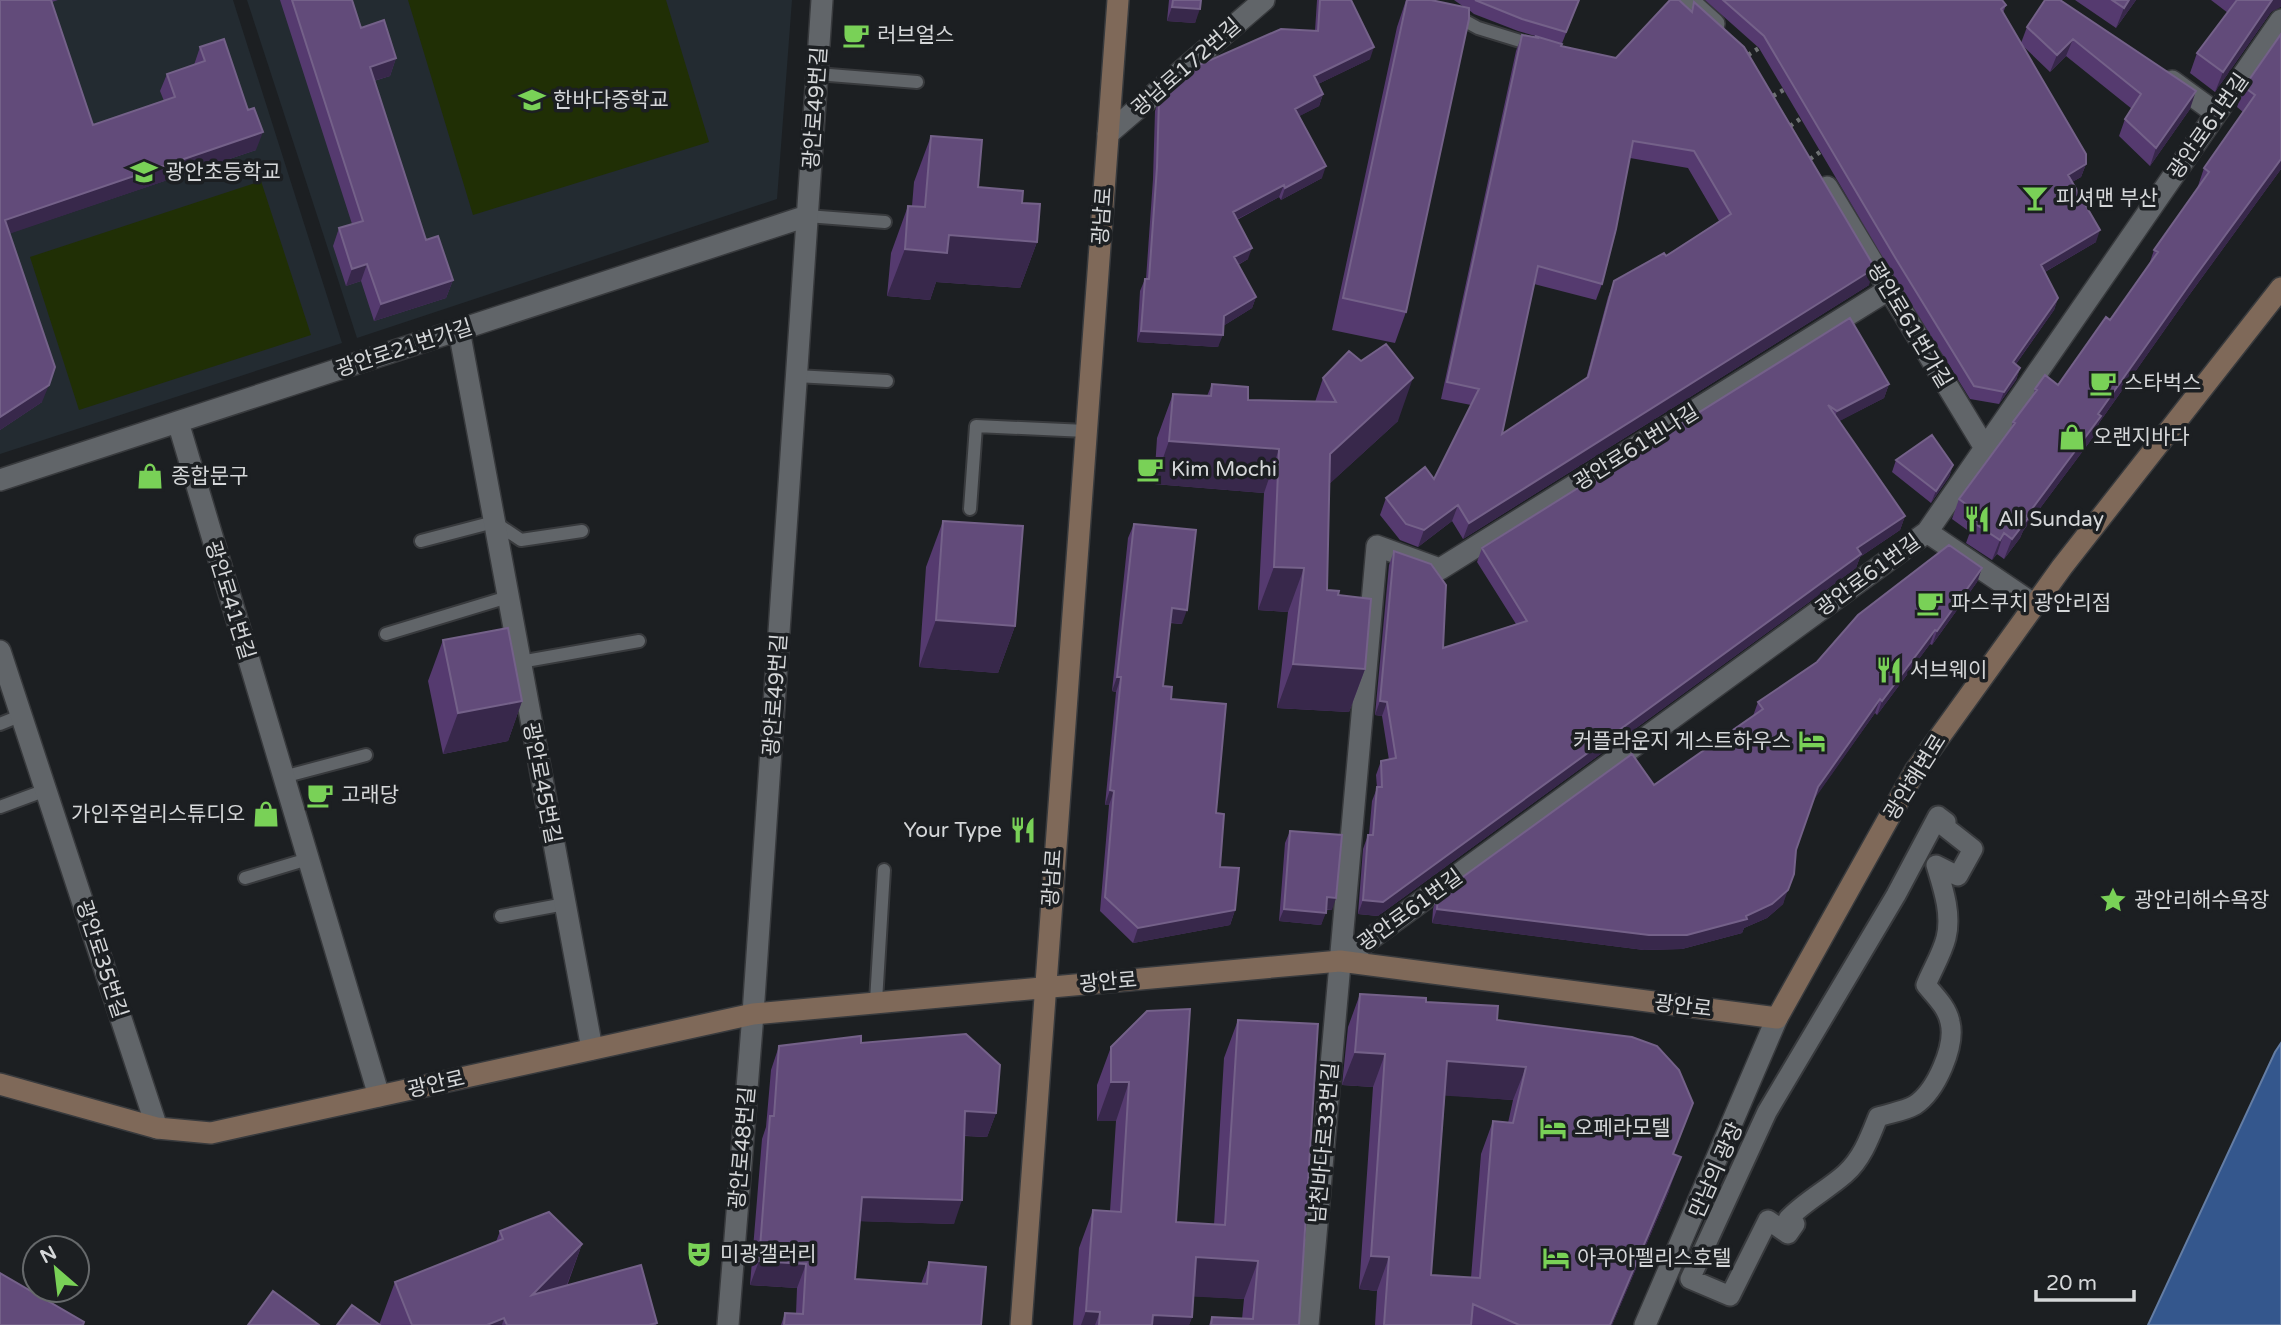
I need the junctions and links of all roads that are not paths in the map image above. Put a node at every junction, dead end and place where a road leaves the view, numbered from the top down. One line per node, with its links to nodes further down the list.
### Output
1 (822, 0): 10 (street, 광안로49번길)
2 (1118, 0): 13 (main road, 광남로)
3 (1264, 0): 13 (street, 광남로172번길)
4 (1687, 0): 8 (street)
5 (1446, 11): 7 (lane)
6 (2281, 20): 12 (street, 광안로61번길)
7 (1550, 50)
8 (1748, 55)
9 (2156, 70): 12 (street)
10 (817, 74): 11 (lane); 15 (street, 광안로49번길)
11 (917, 82)
12 (2216, 113): 24 (street, 광안로61번길)
13 (1108, 134): 23 (main road, 광남로)
14 (1810, 159): 18 (street, 광안로61번가길)
15 (807, 216): 16 (lane); 19 (street, 광안로21번가길); 20 (street, 광안로49번길)
16 (885, 222)
17 (2281, 288): 32 (main road, 광안해변로)
18 (1888, 290): 24 (street, 광안로61번가길); 49 (street, 광안로61번나길)
19 (459, 330): 22 (street, 광안로21번가길); 27 (street, 광안로45번길)
20 (796, 376): 21 (lane); 52 (street, 광안로49번길)
21 (887, 381)
22 (177, 422): 25 (street, 광안로21번가길); 40 (street, 광안로41번길)
23 (1086, 431): 26 (lane); 50 (main road, 광남로)
24 (1985, 448): 29 (street, 광안로61번길)
25 (0, 480)
26 (970, 509)
27 (494, 522): 28 (lane); 30 (lane); 31 (street, 광안로45번길)
28 (582, 531)
29 (1927, 532): 32 (street); 49 (street, 광안로61번길)
30 (421, 541)
31 (508, 597): 33 (lane); 36 (street, 광안로45번길)
32 (2035, 605): 53 (main road, 광안해변로)
33 (386, 634)
34 (639, 641): 36 (lane)
35 (0, 651): 37 (street, 광안로35번길)
36 (520, 662): 47 (street, 광안로45번길)
37 (22, 716): 38 (lane); 41 (street, 광안로35번길)
38 (0, 724)
39 (366, 755): 40 (lane)
40 (284, 777): 44 (street, 광안로41번길)
41 (46, 790): 42 (lane); 57 (street, 광안로35번길)
42 (0, 807)
43 (1938, 816): 43 (street, 만남의 광장)
44 (308, 859): 46 (lane); 56 (street, 광안로41번길)
45 (884, 870): 51 (lane)
46 (245, 878)
47 (565, 904): 48 (lane); 54 (street, 광안로45번길)
48 (501, 916)
49 (1340, 961): 50 (main road, 광안로); 53 (main road, 광안로); 60 (street, 남천바다로33번길)
50 (1044, 988): 51 (main road, 광안로); 59 (main road, 광남로)
51 (876, 1001): 52 (main road, 광안로)
52 (753, 1014): 54 (main road, 광안로); 58 (street, 광안로48번길)
53 (1777, 1018): 61 (street, 광안해변로)
54 (592, 1049): 56 (main road, 광안로)
55 (0, 1084): 57 (main road, 광안로)
56 (379, 1096): 57 (main road, 광안로)
57 (157, 1128)
58 (728, 1325)
59 (1021, 1325)
60 (1308, 1325)
61 (1645, 1325)

